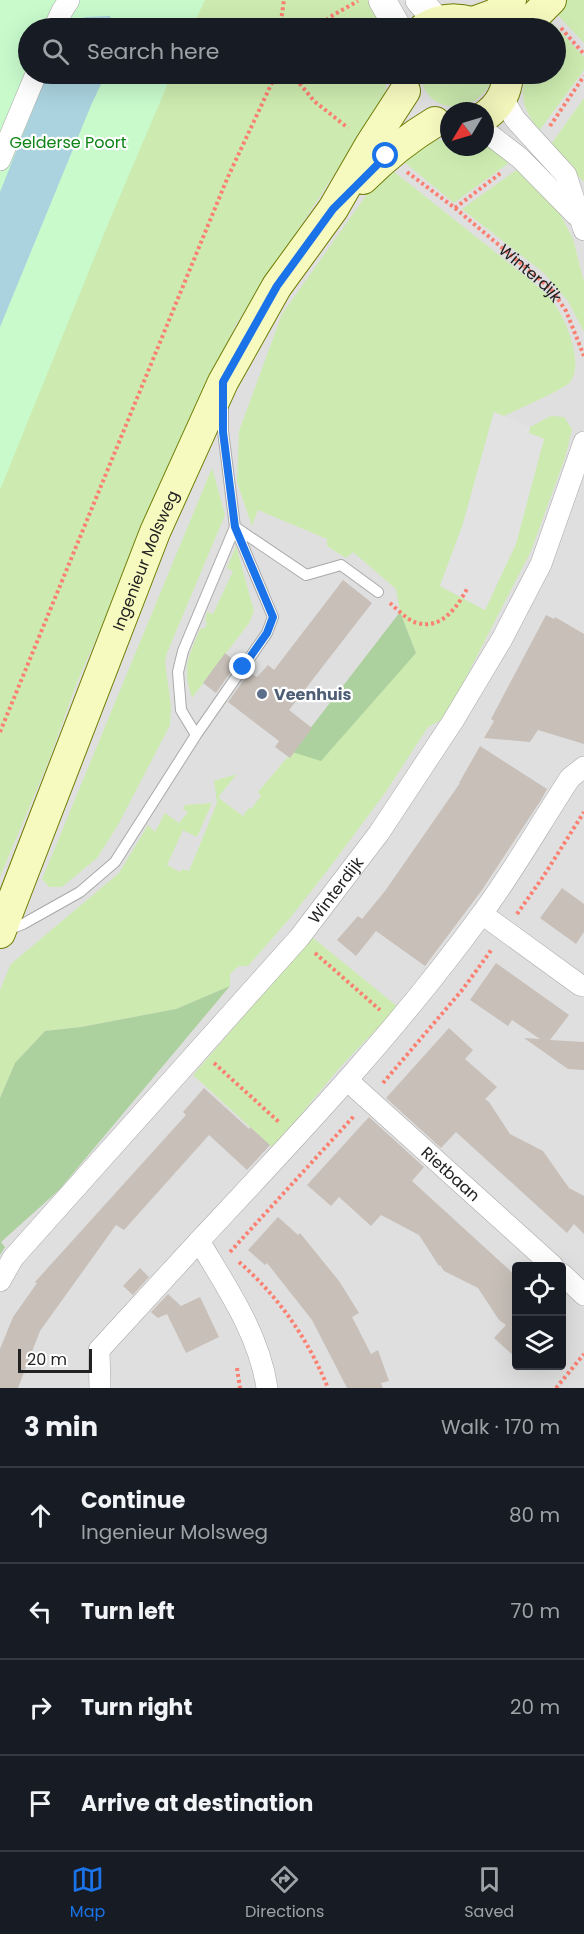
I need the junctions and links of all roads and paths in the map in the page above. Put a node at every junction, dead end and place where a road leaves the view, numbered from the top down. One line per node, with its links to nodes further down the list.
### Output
1 (69, 0): 7 (street)
2 (284, 0): 8 (path)
3 (360, 0): 9 (path)
4 (382, 0): 10 (street)
5 (511, 0): 11 (main road)
6 (551, 0): 12 (main road)
7 (59, 18)
8 (281, 18)
9 (329, 18)
10 (392, 18)
11 (489, 18)
12 (533, 18)
13 (32, 84): 21 (street)
14 (271, 84): 31 (path)
15 (403, 84): 23 (main road, Ingenieur Molsweg)
16 (405, 84): 18 (main road)
17 (498, 95): 24 (street)
18 (440, 122)
19 (440, 124): 23 (main road, Ingenieur Molsweg)
20 (494, 138): 24 (street)
21 (0, 160)
22 (454, 208): 25 (path, Winterdijk)
23 (333, 209): 26 (main road, Ingenieur Molsweg)
24 (581, 224)
25 (584, 356)
26 (223, 382): 28 (lane); 35 (main road, Ingenieur Molsweg)
27 (584, 442): 46 (street, Winterdijk)
28 (235, 527): 30 (lane); 32 (lane); 32 (lane)
29 (468, 587): 30 (path)
30 (378, 592)
31 (0, 732)
32 (196, 735): 35 (lane)
33 (584, 767): 34 (street)
34 (482, 914): 37 (street); 38 (street)
35 (0, 933)
36 (307, 946): 38 (path)
37 (584, 986)
38 (396, 1024): 40 (street)
39 (227, 1075): 41 (path)
40 (347, 1080): 41 (street); 44 (street, Rietbaan)
41 (296, 1137): 42 (street)
42 (199, 1241): 49 (street); 50 (street)
43 (229, 1253): 51 (path)
44 (549, 1262)
45 (566, 1279): 47 (street)
46 (0, 1281)
47 (584, 1295)
48 (584, 1354): 52 (path)
49 (100, 1388)
50 (267, 1388)
51 (328, 1388)
52 (556, 1388)

